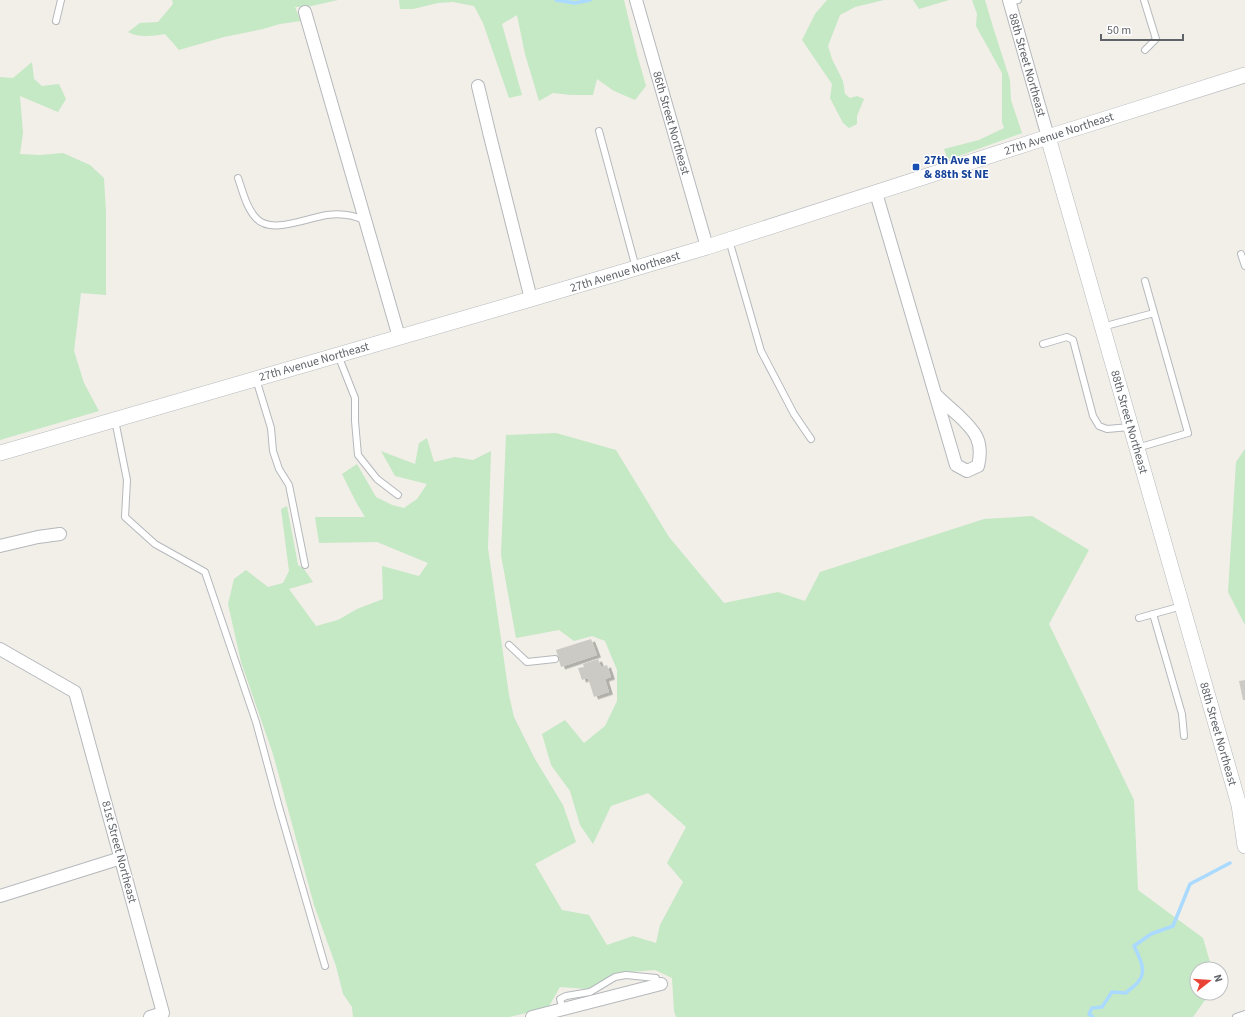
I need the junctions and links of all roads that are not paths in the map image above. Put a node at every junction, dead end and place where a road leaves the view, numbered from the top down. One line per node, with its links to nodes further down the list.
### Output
1 (61, 0): 6 (lane)
2 (636, 0): 16 (street, 86th Street Northeast)
3 (1144, 0): 7 (lane)
4 (1012, 1): 11 (street, 88th Street Northeast)
5 (305, 12): 14 (street)
6 (56, 21)
7 (1145, 50)
8 (1245, 75): 11 (street, 27th Avenue Northeast)
9 (478, 86): 21 (street)
10 (599, 131): 19 (lane)
11 (1048, 137): 13 (street, 27th Avenue Northeast); 23 (street, 88th Street Northeast)
12 (238, 178): 14 (lane)
13 (876, 193): 15 (street, 27th Avenue Northeast); 28 (street)
14 (366, 221): 24 (street)
15 (729, 240): 16 (street, 27th Avenue Northeast); 31 (lane)
16 (707, 247): 19 (street, 27th Avenue Northeast)
17 (1241, 254): 18 (lane)
18 (1245, 266)
19 (636, 268): 21 (street, 27th Avenue Northeast)
20 (1145, 281): 22 (lane)
21 (531, 299): 24 (street, 27th Avenue Northeast)
22 (1154, 312): 23 (lane); 32 (lane)
23 (1102, 327): 30 (street, 88th Street Northeast)
24 (399, 337): 26 (street, 27th Avenue Northeast)
25 (1043, 344): 30 (lane)
26 (338, 355): 27 (street, 27th Avenue Northeast); 34 (lane)
27 (256, 379): 29 (street, 27th Avenue Northeast); 37 (lane)
28 (935, 394): 28 (street)
29 (115, 420): 33 (street, 27th Avenue Northeast); 48 (lane)
30 (1130, 427): 32 (street, 88th Street Northeast)
31 (811, 439)
32 (1137, 448): 38 (street, 88th Street Northeast)
33 (0, 453)
34 (398, 495)
35 (60, 534): 36 (street)
36 (0, 546)
37 (305, 565)
38 (1182, 606): 39 (lane); 45 (street, 88th Street Northeast)
39 (1153, 614): 40 (lane); 44 (lane)
40 (1139, 618)
41 (509, 645): 43 (lane)
42 (0, 649): 46 (street, 81st Street Northeast)
43 (555, 659)
44 (1184, 736)
45 (1245, 846)
46 (121, 858): 47 (street); 52 (street, 81st Street Northeast)
47 (0, 896)
48 (325, 966)
49 (660, 984): 50 (street); 50 (lane)
50 (562, 1009): 53 (street)
51 (1245, 1014): 54 (lane)
52 (150, 1017)
53 (532, 1017)
54 (1236, 1017)

